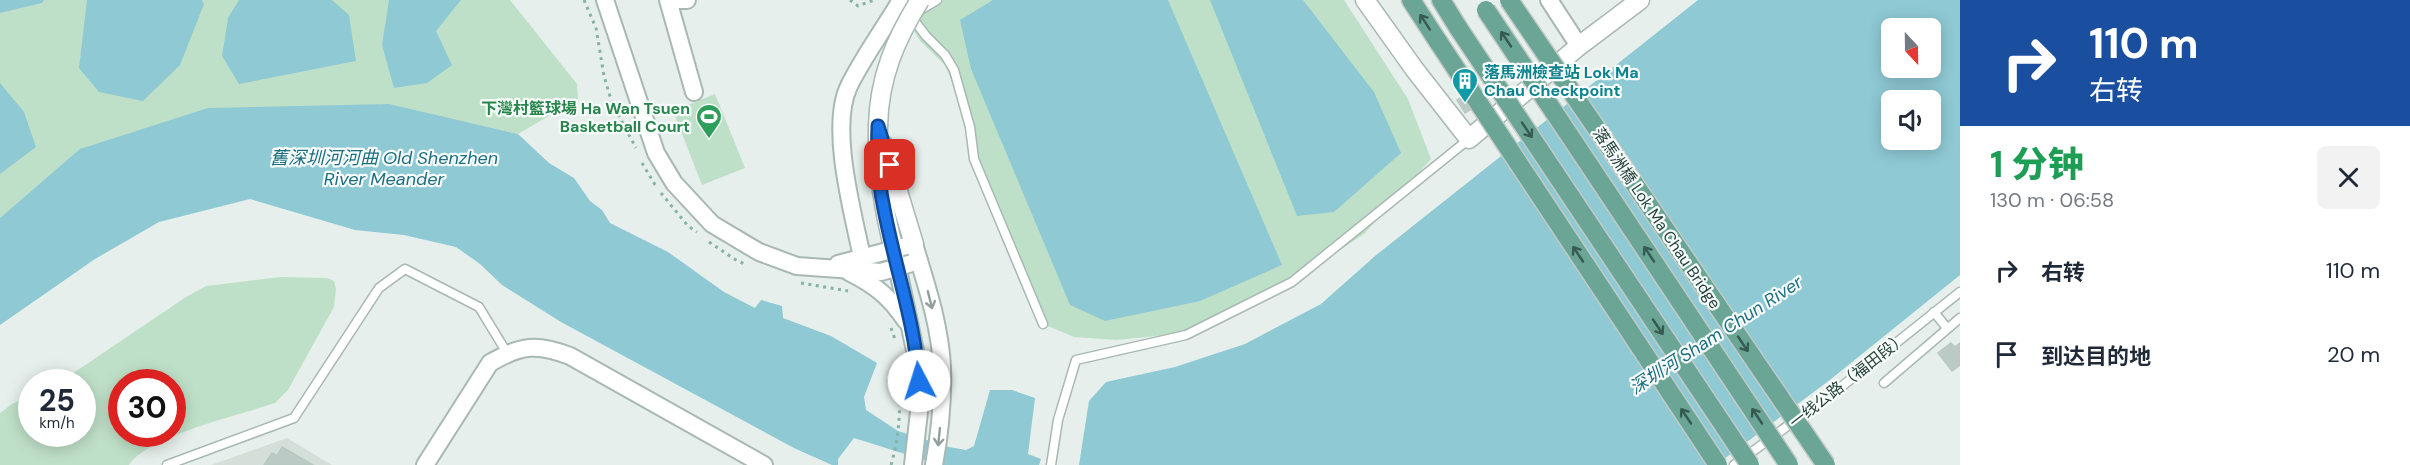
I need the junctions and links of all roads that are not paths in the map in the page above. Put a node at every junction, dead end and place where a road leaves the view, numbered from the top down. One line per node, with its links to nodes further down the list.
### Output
1 (605, 0): 22 (street)
2 (668, 0): 16 (street)
3 (674, 0): 4 (street)
4 (687, 0)
5 (937, 0): 14 (lane)
6 (1365, 0): 18 (street)
7 (1411, 0): 37 (main road, one-way to 7, bridge)
8 (1441, 0): 39 (main road, one-way to 39, bridge)
9 (1509, 0): 41 (main road, 落馬洲橋 Lok Ma Chau Bridge, one-way to 41, bridge)
10 (1549, 0): 15 (street)
11 (1640, 0): 15 (street)
12 (898, 4): 14 (lane); 20 (street)
13 (1483, 5): 40 (main road, 落馬洲橋 Lok Ma Chau Bridge, one-way to 13, bridge)
14 (916, 8): 17 (street, bridge); 26 (lane)
15 (1580, 46): 18 (street)
16 (694, 92)
17 (878, 126): 19 (street); 21 (street)
18 (1469, 139): 36 (lane)
19 (917, 252): 21 (street); 35 (street, one-way to 35)
20 (862, 257): 21 (street); 22 (street)
21 (896, 258): 22 (street); 28 (street)
22 (827, 267): 28 (street)
23 (1960, 292): 24 (lane, 一线公路（福田段）)
24 (1934, 312): 27 (lane); 38 (lane, 一线公路（福田段）)
25 (1960, 318): 27 (lane)
26 (1043, 324)
27 (1947, 328): 30 (lane)
28 (912, 332): 34 (street)
29 (507, 353): 31 (lane); 32 (street); 33 (street)
30 (1884, 383)
31 (167, 465)
32 (425, 465)
33 (764, 465)
34 (913, 465)
35 (934, 465)
36 (1051, 465)
37 (1719, 465)
38 (1734, 465)
39 (1750, 465)
40 (1789, 465)
41 (1826, 465)

